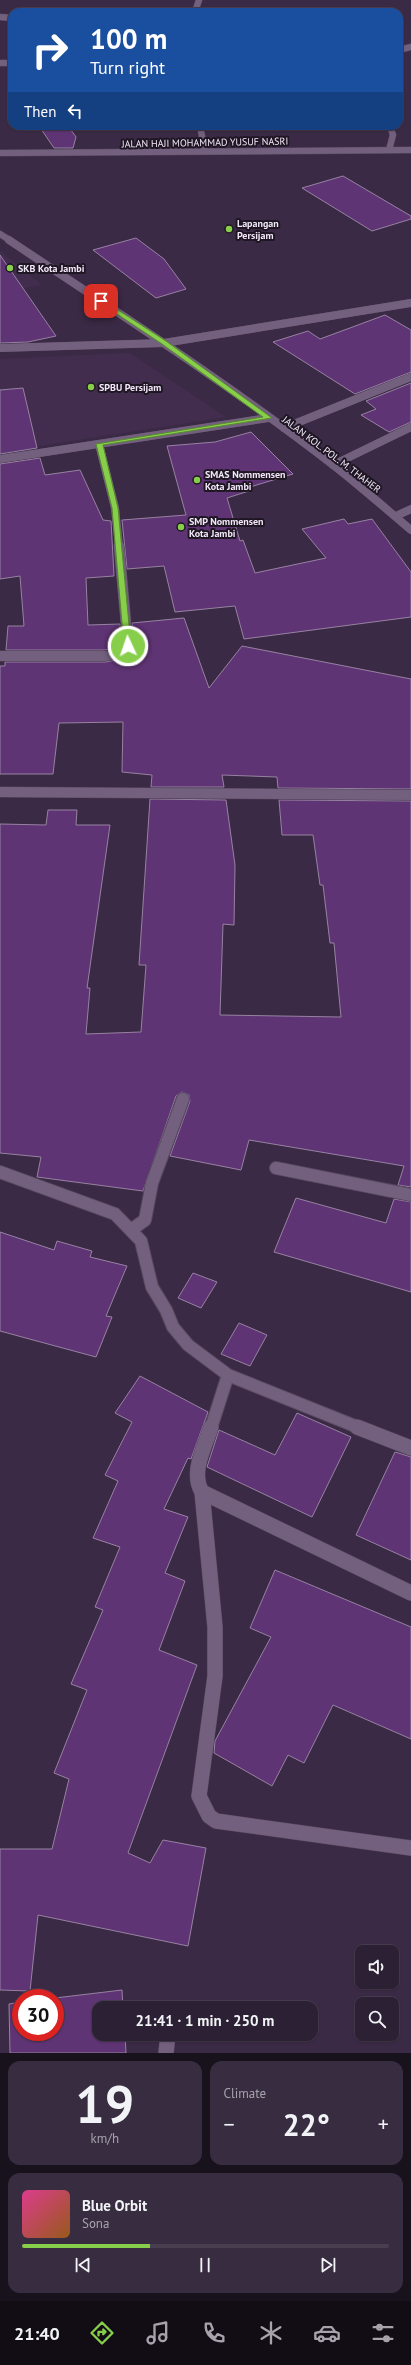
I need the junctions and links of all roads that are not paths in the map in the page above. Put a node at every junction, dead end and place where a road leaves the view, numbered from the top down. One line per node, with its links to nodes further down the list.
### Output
1 (201, 130): 5 (street)
2 (392, 130): 3 (street)
3 (389, 150): 4 (street, JALAN HAJI MOHAMMAD YUSUF NASRI); 5 (street, JALAN HAJI MOHAMMAD YUSUF NASRI)
4 (411, 150)
5 (205, 151): 6 (street, JALAN HAJI MOHAMMAD YUSUF NASRI)
6 (0, 153)
7 (0, 234): 9 (street, JALAN KOL. POL. M. THAHER)
8 (411, 303): 9 (street)
9 (164, 343): 10 (street); 12 (street, JALAN KOL. POL. M. THAHER)
10 (0, 348)
11 (411, 377): 14 (street)
12 (268, 418): 14 (street, JALAN KOL. POL. M. THAHER); 15 (street)
13 (411, 427): 17 (street)
14 (284, 428): 17 (street, JALAN KOL. POL. M. THAHER)
15 (100, 444): 16 (street); 21 (street)
16 (0, 459)
17 (333, 465): 19 (street, JALAN KOL. POL. M. THAHER)
18 (411, 509): 19 (street)
19 (396, 516): 20 (street, JALAN KOL. POL. M. THAHER)
20 (411, 530)
21 (0, 656)
22 (0, 792): 23 (street)
23 (411, 795)
24 (183, 1098): 28 (street)
25 (276, 1168): 27 (street)
26 (0, 1172): 28 (street)
27 (411, 1194)
28 (131, 1230): 29 (street)
29 (228, 1375): 30 (street); 31 (street)
30 (411, 1448)
31 (202, 1492): 32 (street); 33 (street)
32 (411, 1593)
33 (411, 1848)
34 (167, 2041): 35 (street)
35 (166, 2053)

